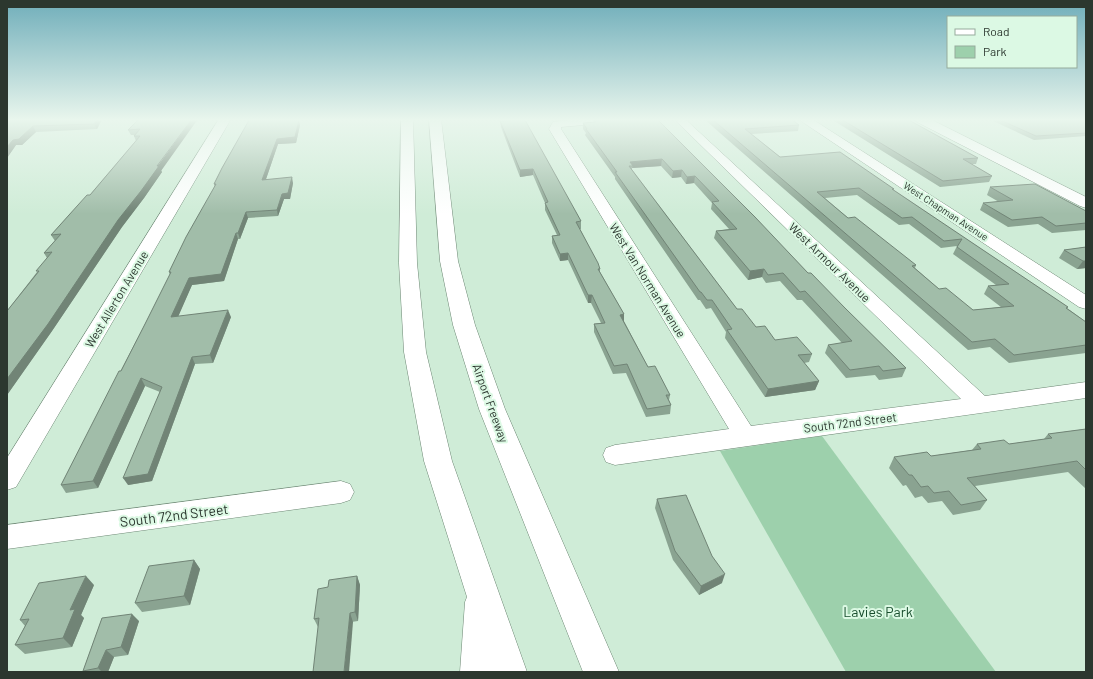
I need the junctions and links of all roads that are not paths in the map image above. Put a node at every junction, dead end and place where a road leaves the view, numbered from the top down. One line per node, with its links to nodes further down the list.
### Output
1 (206, 151): 14 (street, West Allerton Avenue)
2 (407, 151): 17 (main road)
3 (438, 151): 20 (main road, Airport Freeway)
4 (568, 151): 12 (street, West Van Norman Avenue)
5 (712, 151): 11 (street, West Armour Avenue)
6 (853, 151): 9 (street, West Chapman Avenue)
7 (983, 151): 8 (main road)
8 (1086, 203)
9 (1086, 303)
10 (1086, 390): 11 (street, South 72nd Street)
11 (981, 405): 12 (street, South 72nd Street)
12 (745, 436): 13 (street, South 72nd Street)
13 (615, 455)
14 (7, 480)
15 (342, 492): 16 (street, South 72nd Street)
16 (7, 537)
17 (483, 591): 18 (main road); 19 (main road)
18 (478, 672)
19 (509, 672)
20 (601, 672)

